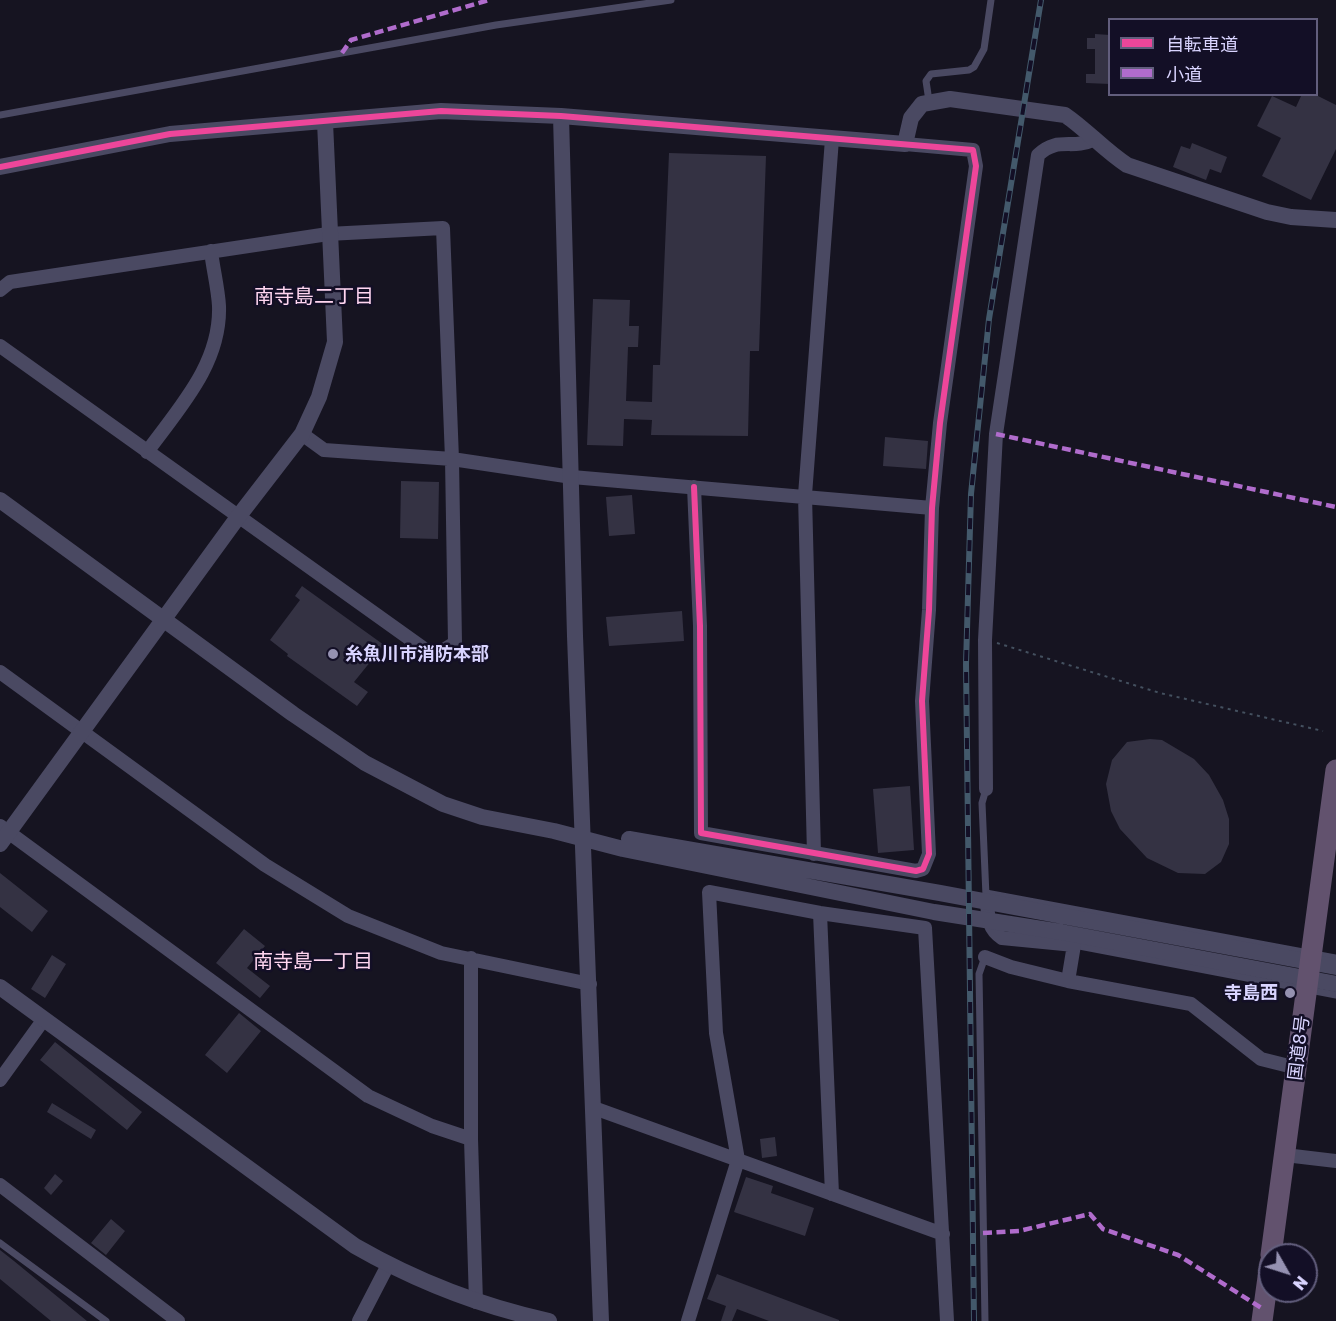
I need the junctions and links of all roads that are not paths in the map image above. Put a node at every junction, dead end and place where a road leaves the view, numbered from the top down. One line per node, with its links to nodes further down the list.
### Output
1 (671, 0): 4 (lane)
2 (991, 0): 3 (lane)
3 (929, 102): 8 (street); 9 (street)
4 (0, 115)
5 (561, 116): 6 (street); 7 (street); 19 (street)
6 (325, 122): 10 (street); 12 (street)
7 (832, 139): 9 (street); 21 (street)
8 (1093, 140): 11 (street); 29 (street)
9 (905, 144): 23 (street)
10 (0, 167)
11 (1336, 220)
12 (328, 234): 13 (street); 16 (street); 18 (street)
13 (211, 251): 14 (street); 17 (street)
14 (0, 290)
15 (0, 346): 17 (street)
16 (302, 434): 18 (street); 24 (street)
17 (147, 452): 24 (street)
18 (452, 459): 19 (street); 24 (street)
19 (572, 477): 20 (street); 31 (street)
20 (694, 487): 21 (street); 32 (street)
21 (805, 495): 23 (street); 32 (street)
22 (0, 500): 25 (street)
23 (932, 508): 32 (street)
24 (238, 517): 25 (street)
25 (164, 621): 27 (street); 31 (street)
26 (0, 672): 27 (street)
27 (83, 733): 30 (street); 38 (street)
28 (1336, 770): 47 (highway, 国道8号)
29 (986, 789): 33 (lane)
30 (3, 834): 50 (street)
31 (583, 837): 33 (street); 35 (street); 42 (street)
32 (814, 854)
33 (986, 897): 35 (street); 39 (lane); 40 (street)
34 (820, 913): 52 (street); 55 (street); 56 (street)
35 (989, 921): 36 (street); 43 (street)
36 (1074, 945): 41 (street); 45 (lane)
37 (985, 957): 41 (street); 69 (lane)
38 (471, 958): 42 (street); 50 (street)
39 (1336, 958)
40 (1336, 967)
41 (1068, 981): 47 (street)
42 (590, 984): 49 (street)
43 (1336, 984)
44 (0, 987): 46 (street)
45 (1336, 995)
46 (44, 1019): 48 (street); 59 (street)
47 (1297, 1068): 51 (highway, 国道8号)
48 (0, 1080)
49 (594, 1108): 52 (street); 66 (street)
50 (471, 1138): 60 (street)
51 (1285, 1155): 53 (street); 58 (highway, 国道8号)
52 (738, 1160): 55 (street); 67 (street)
53 (1336, 1161)
54 (0, 1185): 63 (street)
55 (832, 1194): 56 (street)
56 (943, 1234): 68 (street)
57 (0, 1243): 62 (lane)
58 (1273, 1243)
59 (388, 1265): 60 (street); 64 (street)
60 (476, 1302): 65 (street)
61 (1264, 1303): 70 (highway)
62 (105, 1321)
63 (178, 1321)
64 (359, 1321)
65 (549, 1321)
66 (601, 1321)
67 (688, 1321)
68 (947, 1321)
69 (985, 1321)
70 (1262, 1321)

